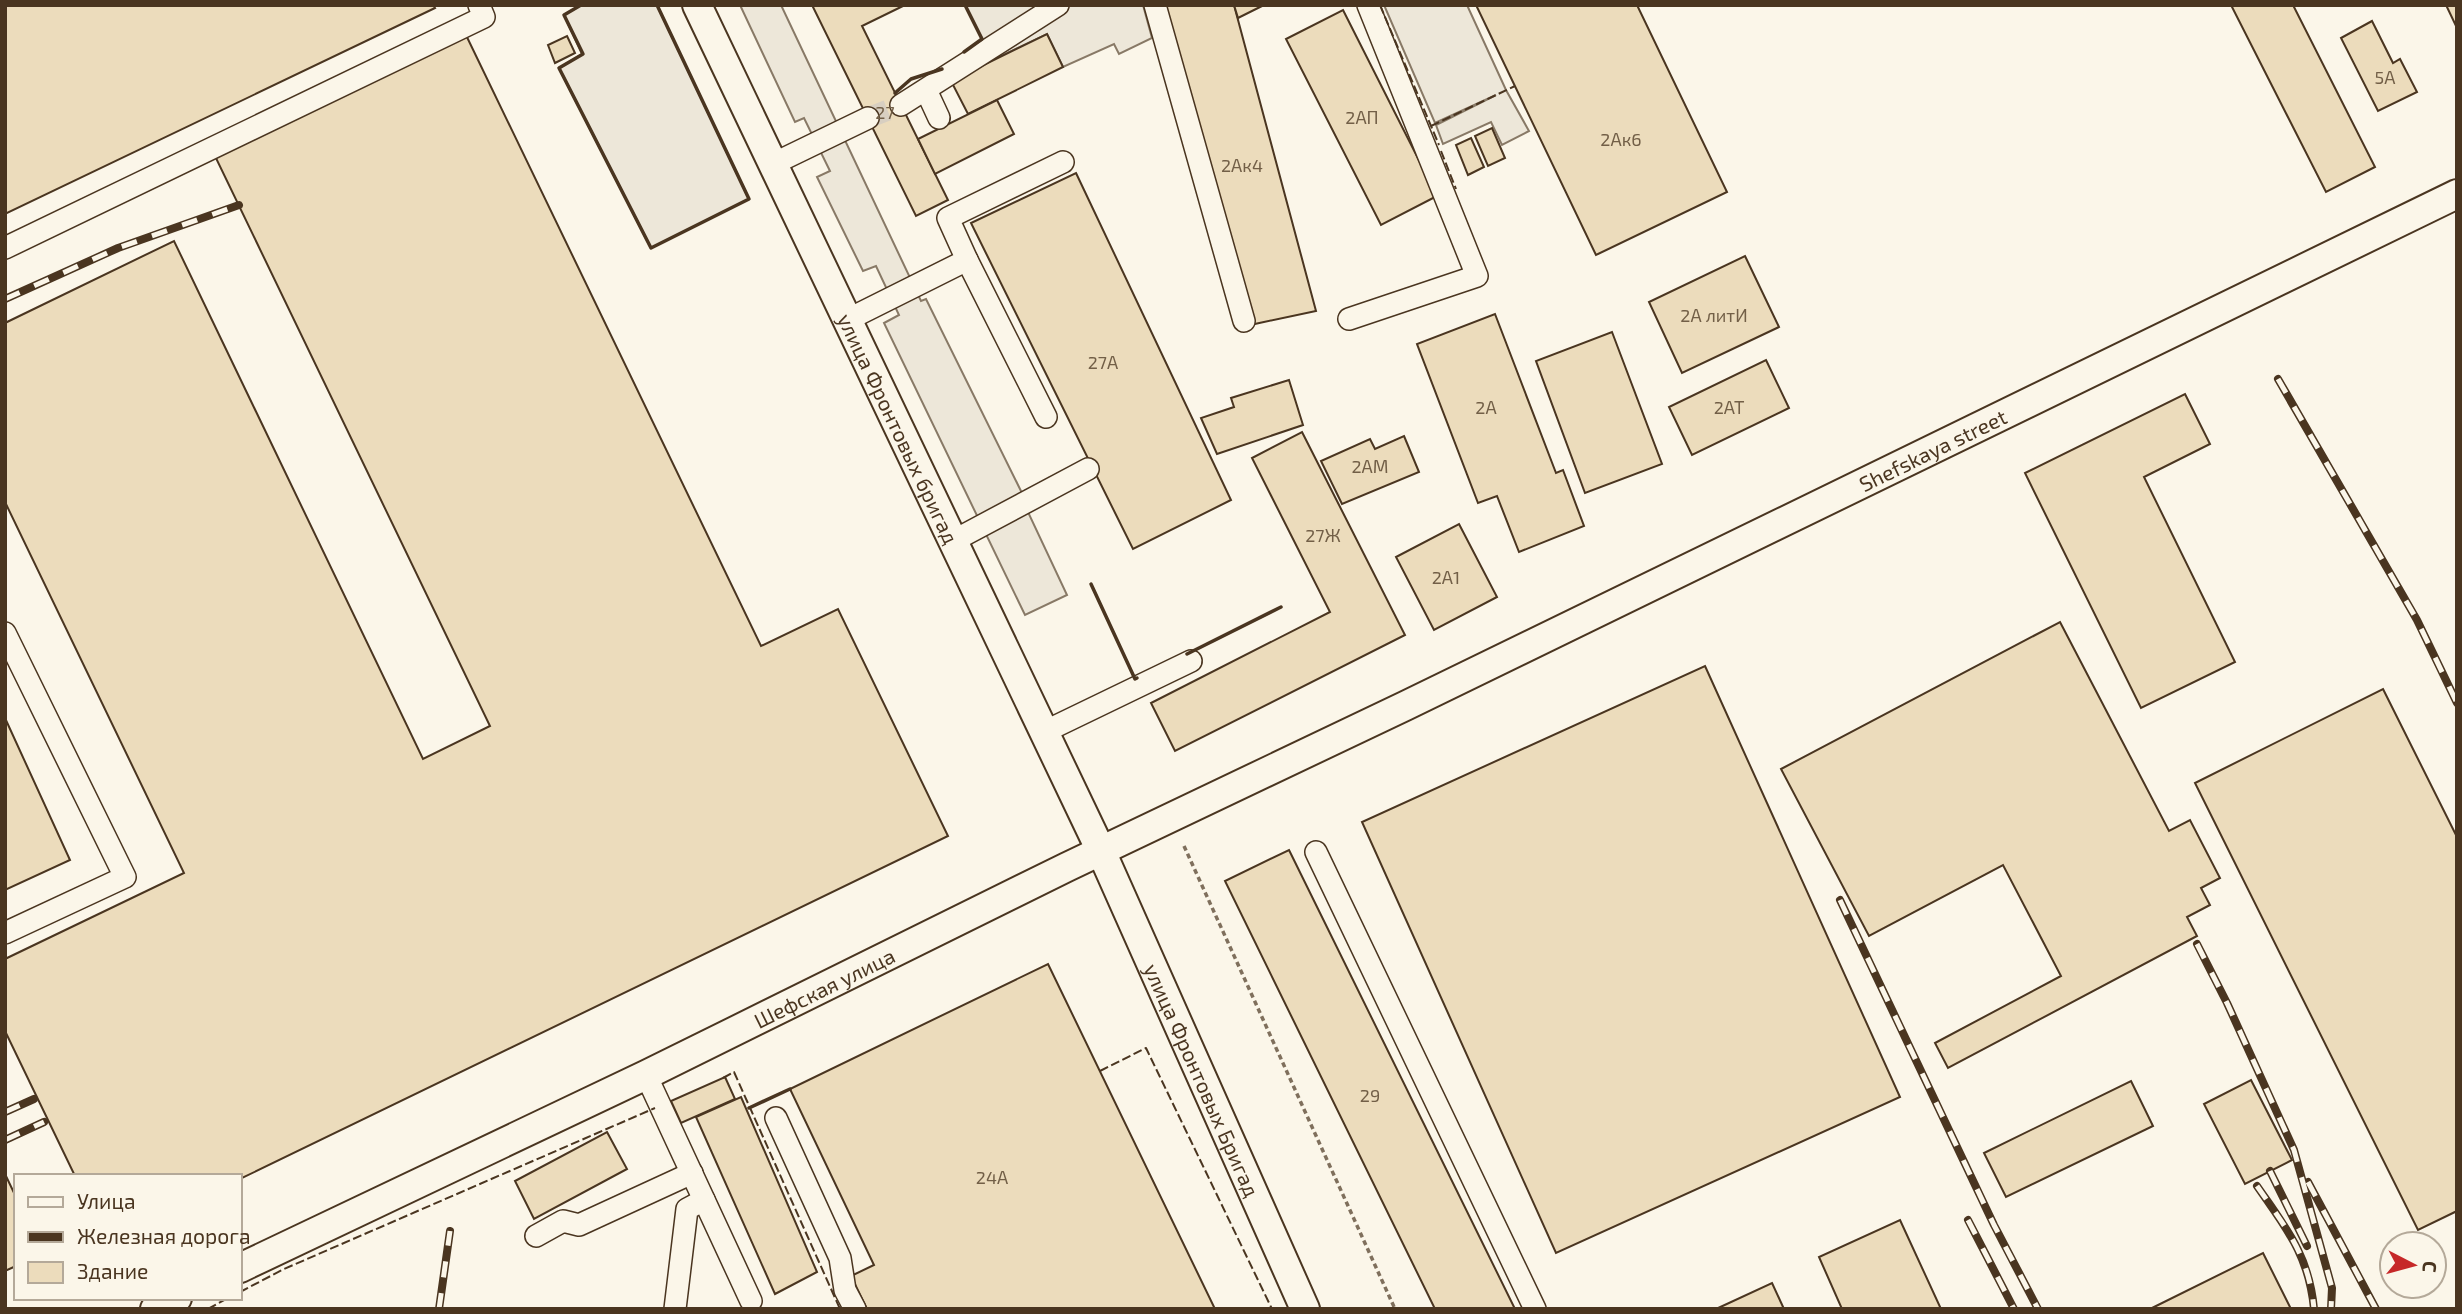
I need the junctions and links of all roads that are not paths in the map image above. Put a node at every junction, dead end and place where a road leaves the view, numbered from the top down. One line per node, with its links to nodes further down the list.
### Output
1 (479, 5): 13 (lane)
2 (697, 5): 11 (main road, улица Фронтовых бригад)
3 (1058, 5): 6 (lane)
4 (1155, 5): 17 (lane)
5 (1368, 5): 15 (lane)
6 (926, 90): 7 (lane); 9 (lane)
7 (901, 105)
8 (868, 118): 11 (lane)
9 (939, 118)
10 (1063, 162): 14 (lane)
11 (773, 164): 16 (main road, улица Фронтовых бригад)
12 (2457, 194): 24 (main road, Шефская улица)
13 (5, 248)
14 (967, 260): 16 (lane); 18 (lane)
15 (1349, 319)
16 (846, 320): 20 (main road, улица Фронтовых бригад)
17 (1244, 321)
18 (1046, 417)
19 (1088, 469): 20 (lane)
20 (953, 541): 23 (main road, улица Фронтовых бригад)
21 (5, 633): 26 (lane)
22 (1191, 661): 23 (lane)
23 (1044, 732): 24 (main road, улица Фронтовых бригад)
24 (1101, 851): 27 (main road, Шефская улица); 38 (main road, улица Фронтовых Бригад)
25 (1316, 852): 39 (lane)
26 (5, 933)
27 (646, 1075): 29 (lane); 32 (main road, Шефская улица)
28 (776, 1118): 37 (lane)
29 (692, 1173): 30 (lane); 31 (lane)
30 (704, 1200): 34 (lane); 36 (lane)
31 (536, 1236)
32 (242, 1267)
33 (173, 1300): 35 (main road)
34 (751, 1301)
35 (155, 1309)
36 (675, 1309)
37 (855, 1309)
38 (1305, 1309)
39 (1535, 1309)

